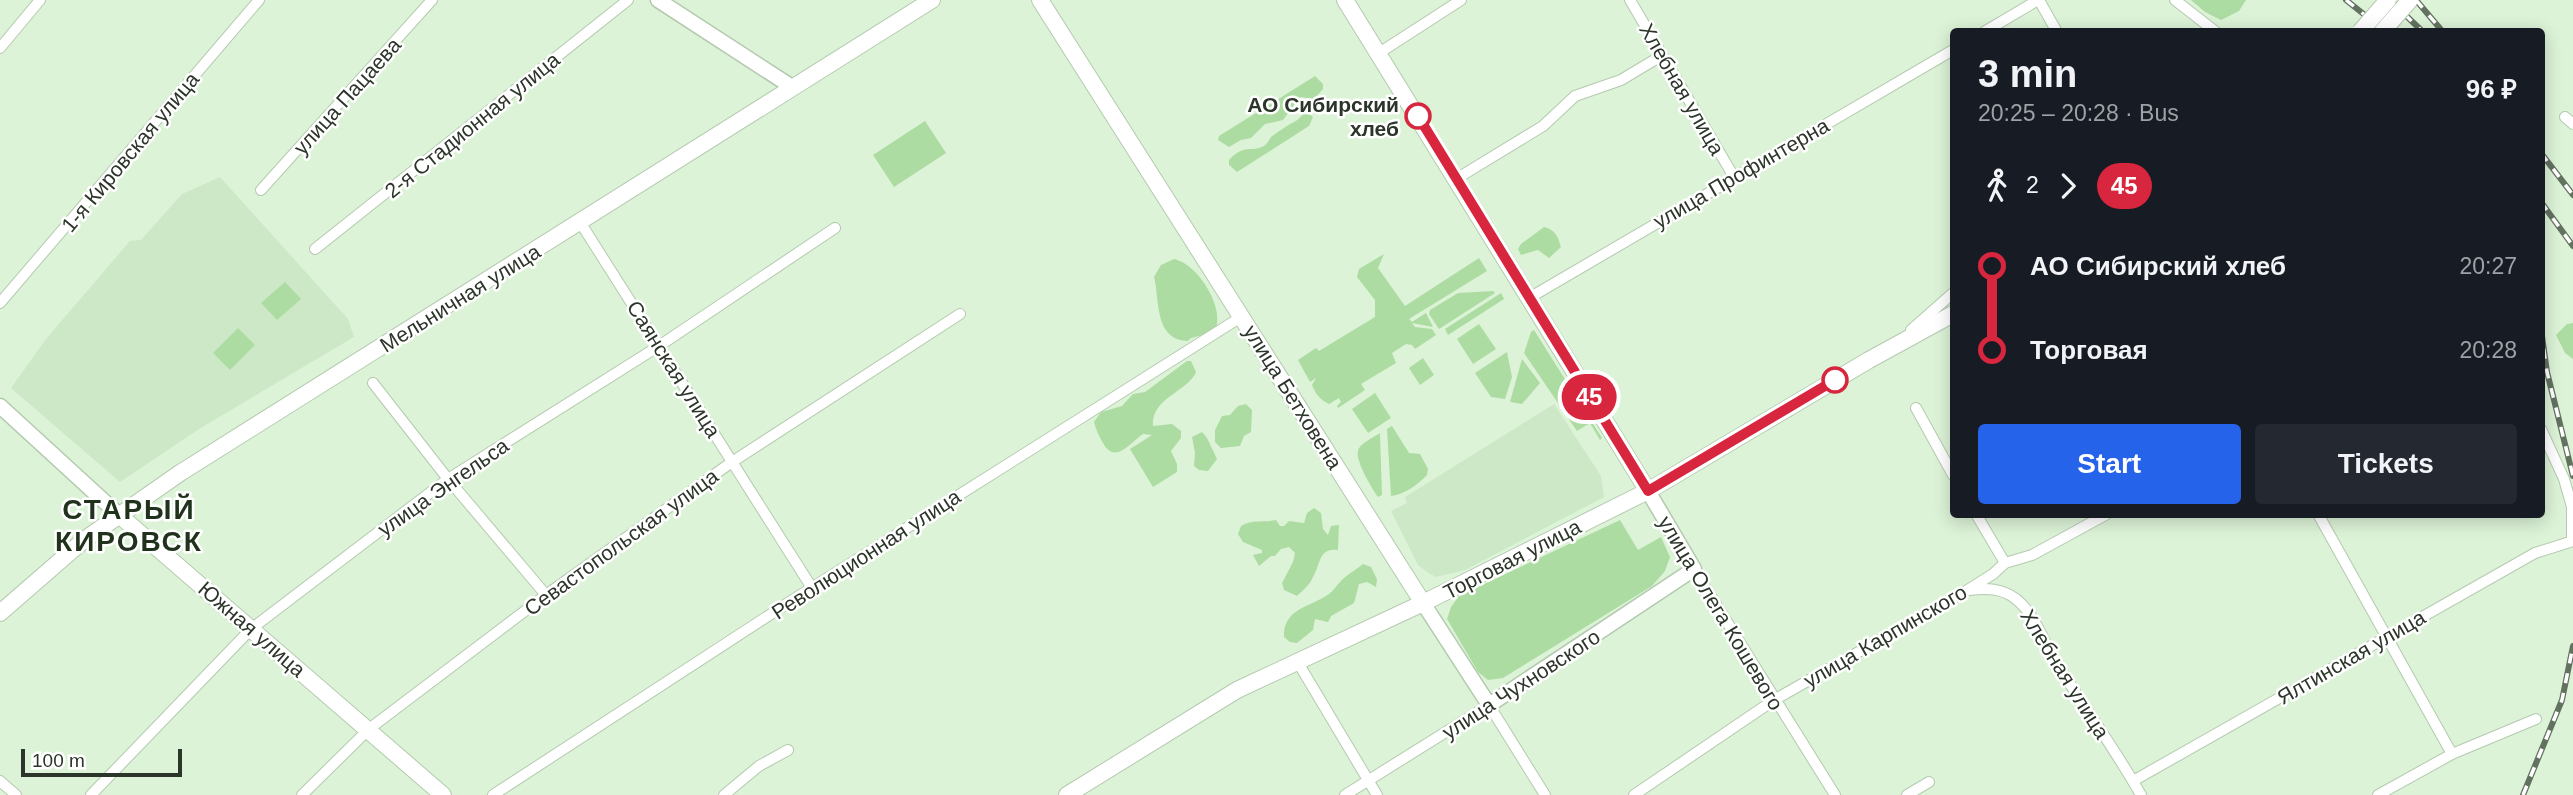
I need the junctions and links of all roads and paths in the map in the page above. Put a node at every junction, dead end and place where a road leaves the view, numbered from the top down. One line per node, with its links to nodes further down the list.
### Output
1 (40, 0): 20 (street)
2 (259, 0): 33 (street, 1-я Кировская улица)
3 (432, 0): 27 (street, улица Пацаева)
4 (628, 0): 30 (street, 2-я Стадионная улица)
5 (658, 0): 24 (street)
6 (1040, 0): 36 (main road, улица Бетховена)
7 (1345, 0): 22 (main road, улица Олега Кошевого)
8 (1461, 0): 22 (street)
9 (1630, 0): 23 (street, Хлебная улица)
10 (2039, 0): 15 (street); 16 (street)
11 (2175, 0): 17 (street)
12 (2388, 0): 18 (main road, bridge)
13 (2410, 0): 19 (main road, bridge)
14 (929, 1): 24 (main road, Мельничная улица)
15 (1991, 28)
16 (2055, 28)
17 (2211, 28)
18 (2364, 28)
19 (2386, 28)
20 (0, 48)
21 (1950, 52): 25 (street, улица Профинтерна)
22 (1378, 53): 26 (main road, улица Олега Кошевого)
23 (1661, 56): 25 (street, Хлебная улица); 26 (street)
24 (792, 88): 28 (main road, Мельничная улица)
25 (1734, 177): 32 (street, улица Профинтерна)
26 (1457, 179): 32 (main road, улица Олега Кошевого)
27 (261, 190)
28 (580, 222): 39 (street, Саянская улица); 49 (main road, Мельничная улица)
29 (835, 228): 39 (street, улица Энгельса)
30 (316, 249)
31 (1950, 296): 40 (street)
32 (1529, 298): 48 (main road, улица Олега Кошевого)
33 (0, 303)
34 (960, 314): 45 (street, Севастопольская улица)
35 (1950, 316): 38 (main road, Торговая улица)
36 (1241, 317): 56 (street, Революционная улица); 59 (main road, улица Бетховена)
37 (1950, 325): 38 (street)
38 (1925, 329): 40 (main road, Торговая улица)
39 (659, 346): 45 (street, Саянская улица); 47 (street, улица Энгельса)
40 (1880, 354): 48 (main road, Торговая улица)
41 (373, 383): 47 (street)
42 (0, 406): 49 (street, Южная улица)
43 (1916, 408): 46 (street)
44 (2545, 438): 53 (street)
45 (732, 462): 56 (street, Саянская улица); 58 (street, Севастопольская улица)
46 (1950, 470)
47 (448, 479): 58 (street); 61 (street, улица Энгельса)
48 (1648, 491): 55 (street, улица Олега Кошевого); 59 (main road, Торговая улица)
49 (119, 515): 60 (main road, Мельничная улица); 61 (main road, Южная улица)
50 (1978, 518): 54 (street)
51 (2100, 518): 54 (street, улица Карпинского)
52 (2320, 518): 62 (street)
53 (2573, 541): 62 (street, Ялтинская улица)
54 (2005, 563): 57 (street, улица Карпинского)
55 (1694, 569): 64 (street, улица Олега Кошевого); 65 (street, улица Чухновского)
56 (812, 588): 78 (street, Революционная улица)
57 (1966, 591): 64 (street, улица Карпинского); 71 (street, Хлебная улица)
58 (545, 596): 67 (street, Севастопольская улица)
59 (1423, 603): 63 (main road, Торговая улица); 65 (street, улица Бетховена)
60 (0, 613)
61 (251, 629): 67 (main road, Южная улица); 75 (street, улица Энгельса)
62 (2386, 637): 69 (street); 71 (street, Ялтинская улица)
63 (1297, 661): 72 (street); 80 (main road, Торговая улица)
64 (1774, 700): 84 (street, улица Карпинского); 85 (street, улица Олега Кошевого)
65 (1489, 705): 72 (street, улица Чухновского); 83 (street, улица Бетховена)
66 (2536, 719): 69 (street)
67 (369, 729): 76 (street, Севастопольская улица); 77 (main road, Южная улица)
68 (788, 750): 79 (street)
69 (2452, 754): 88 (street)
70 (0, 781): 74 (street)
71 (2133, 781): 87 (street, Хлебная улица)
72 (1368, 782): 81 (street, улица Чухновского); 82 (street)
73 (1930, 782): 86 (street)
74 (16, 795)
75 (91, 795)
76 (302, 795)
77 (443, 795)
78 (493, 795)
79 (724, 795)
80 (1067, 795)
81 (1345, 795)
82 (1377, 795)
83 (1545, 795)
84 (1634, 795)
85 (1835, 795)
86 (1907, 795)
87 (2141, 795)
88 (2378, 795)

